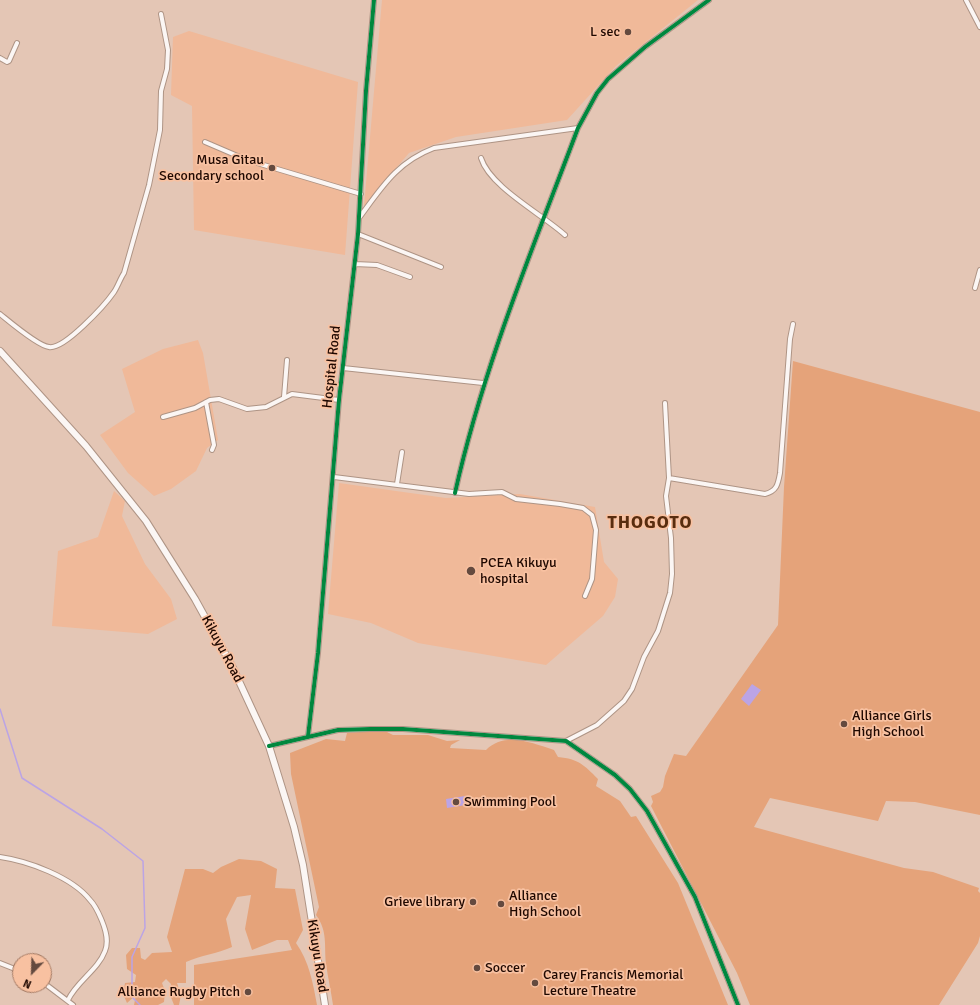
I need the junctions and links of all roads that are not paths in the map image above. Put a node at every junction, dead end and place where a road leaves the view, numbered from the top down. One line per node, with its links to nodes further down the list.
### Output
1 (374, 0): 13 (street, Hospital Road)
2 (709, 0): 10 (street)
3 (966, 0): 6 (street)
4 (161, 14): 23 (street)
5 (980, 14): 6 (street)
6 (975, 17): 7 (street)
7 (980, 27)
8 (17, 43): 9 (street)
9 (0, 58)
10 (578, 128): 14 (street); 15 (street)
11 (205, 142): 13 (street)
12 (481, 158): 15 (street)
13 (361, 194): 14 (street, Hospital Road)
14 (359, 218): 16 (street, Hospital Road)
15 (544, 218): 17 (street); 28 (street)
16 (358, 234): 18 (street, Hospital Road); 19 (street)
17 (565, 235)
18 (355, 264): 21 (street); 27 (street, Hospital Road)
19 (441, 267)
20 (980, 270): 22 (street)
21 (410, 277)
22 (975, 288)
23 (0, 314)
24 (793, 324): 37 (street)
25 (0, 351): 43 (main road, Kikuyu Road)
26 (287, 360): 29 (street)
27 (343, 368): 28 (street); 30 (street, Hospital Road)
28 (484, 383): 39 (street)
29 (284, 397): 30 (street); 31 (street)
30 (339, 400): 36 (street, Hospital Road)
31 (206, 402): 33 (street); 34 (street)
32 (665, 403): 37 (street)
33 (163, 417)
34 (212, 450)
35 (402, 452): 38 (street)
36 (334, 477): 38 (street); 41 (street, Hospital Road)
37 (669, 478): 42 (street)
38 (397, 484): 39 (street)
39 (455, 493): 40 (street)
40 (585, 596)
41 (308, 736): 42 (street); 43 (street)
42 (566, 741): 51 (street)
43 (269, 746): 50 (main road, Kikuyu Road)
44 (0, 857): 48 (street)
45 (0, 963): 46 (street)
46 (12, 968)
47 (52, 989): 48 (street)
48 (68, 1000): 49 (street)
49 (73, 1005)
50 (325, 1005)
51 (738, 1005)

